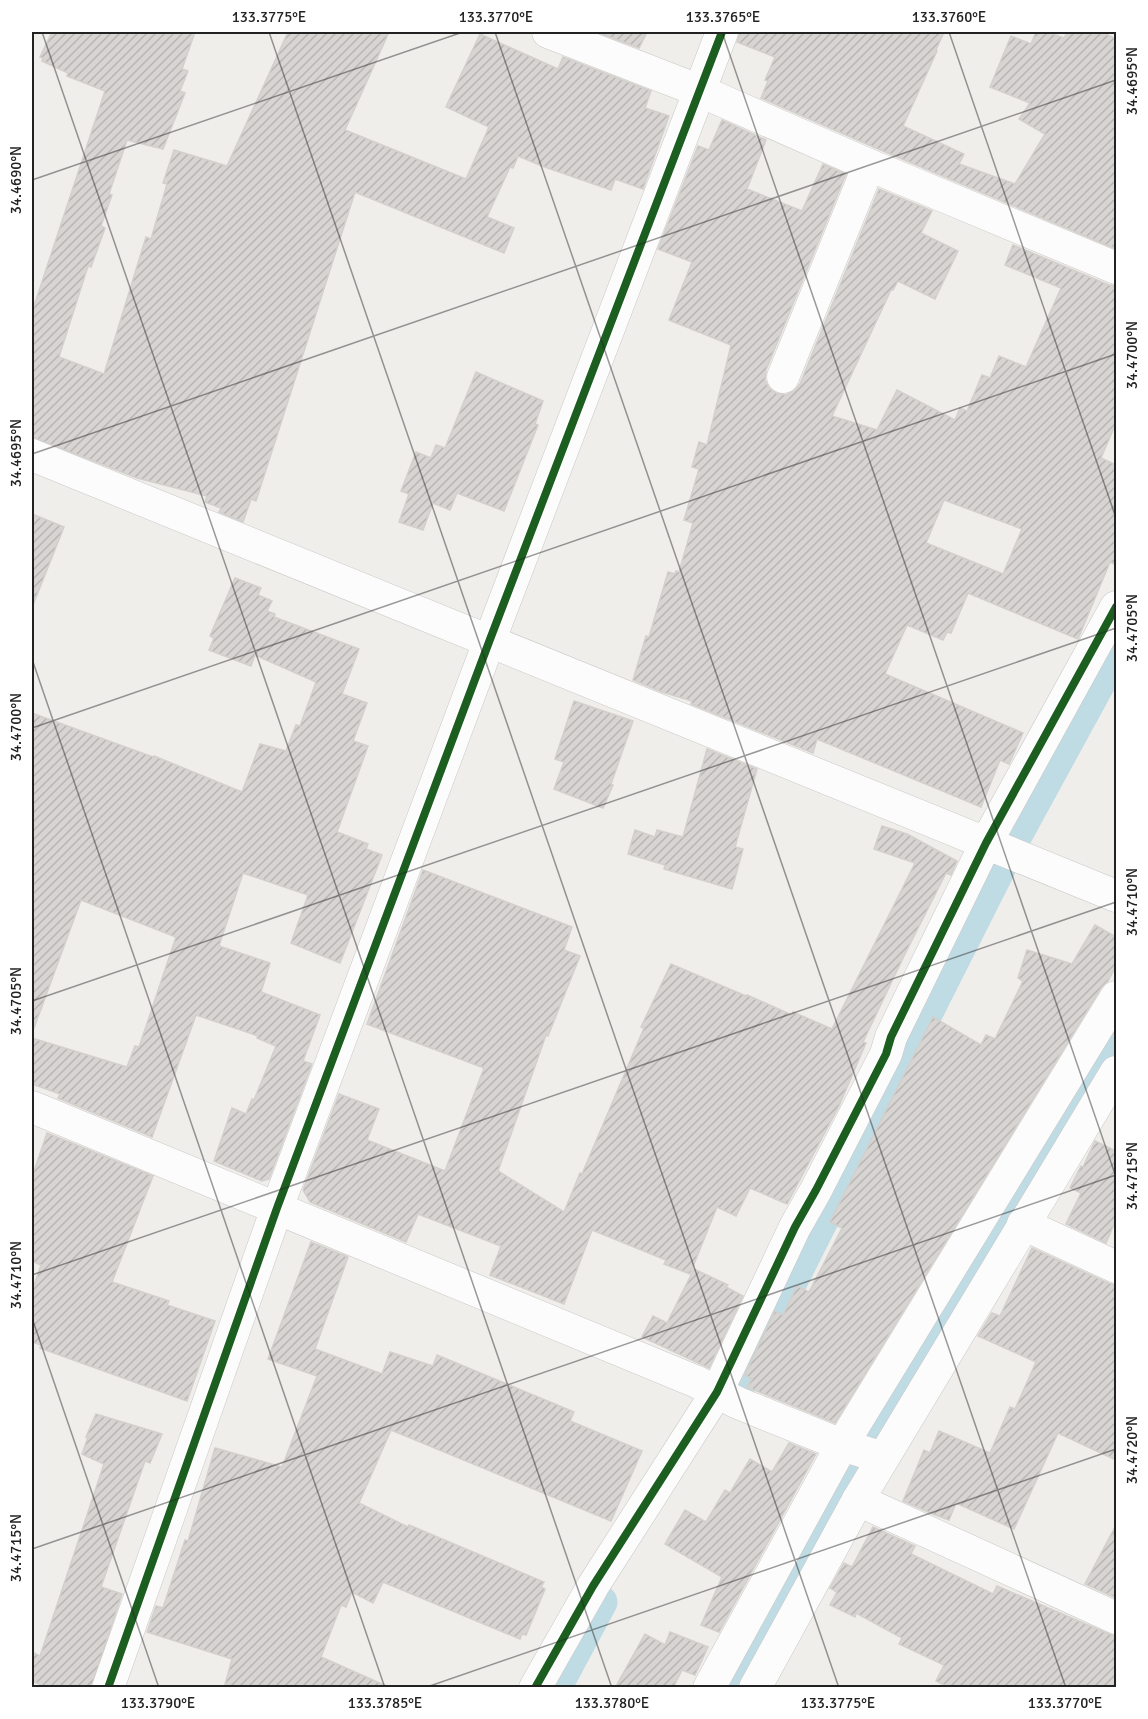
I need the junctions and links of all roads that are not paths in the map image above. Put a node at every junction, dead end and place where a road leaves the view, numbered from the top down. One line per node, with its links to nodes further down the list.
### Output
1 (548, 32): 3 (street)
2 (722, 32): 3 (street)
3 (700, 91): 4 (street); 9 (street)
4 (869, 165): 5 (street); 6 (street)
5 (1116, 268)
6 (783, 377)
7 (32, 455): 9 (street)
8 (1116, 606): 10 (street)
9 (489, 642): 10 (street); 15 (street)
10 (986, 843): 11 (street); 18 (street)
11 (1116, 896)
12 (1116, 997): 19 (street)
13 (1116, 1072): 16 (street)
14 (32, 1107): 15 (street)
15 (277, 1208): 18 (street); 22 (street)
16 (1023, 1224): 17 (street); 19 (street)
17 (1116, 1267)
18 (717, 1392): 19 (street); 23 (street)
19 (863, 1452): 20 (street); 24 (street)
20 (858, 1500): 21 (street); 25 (street)
21 (1116, 1618)
22 (108, 1688)
23 (536, 1688)
24 (709, 1688)
25 (755, 1688)

